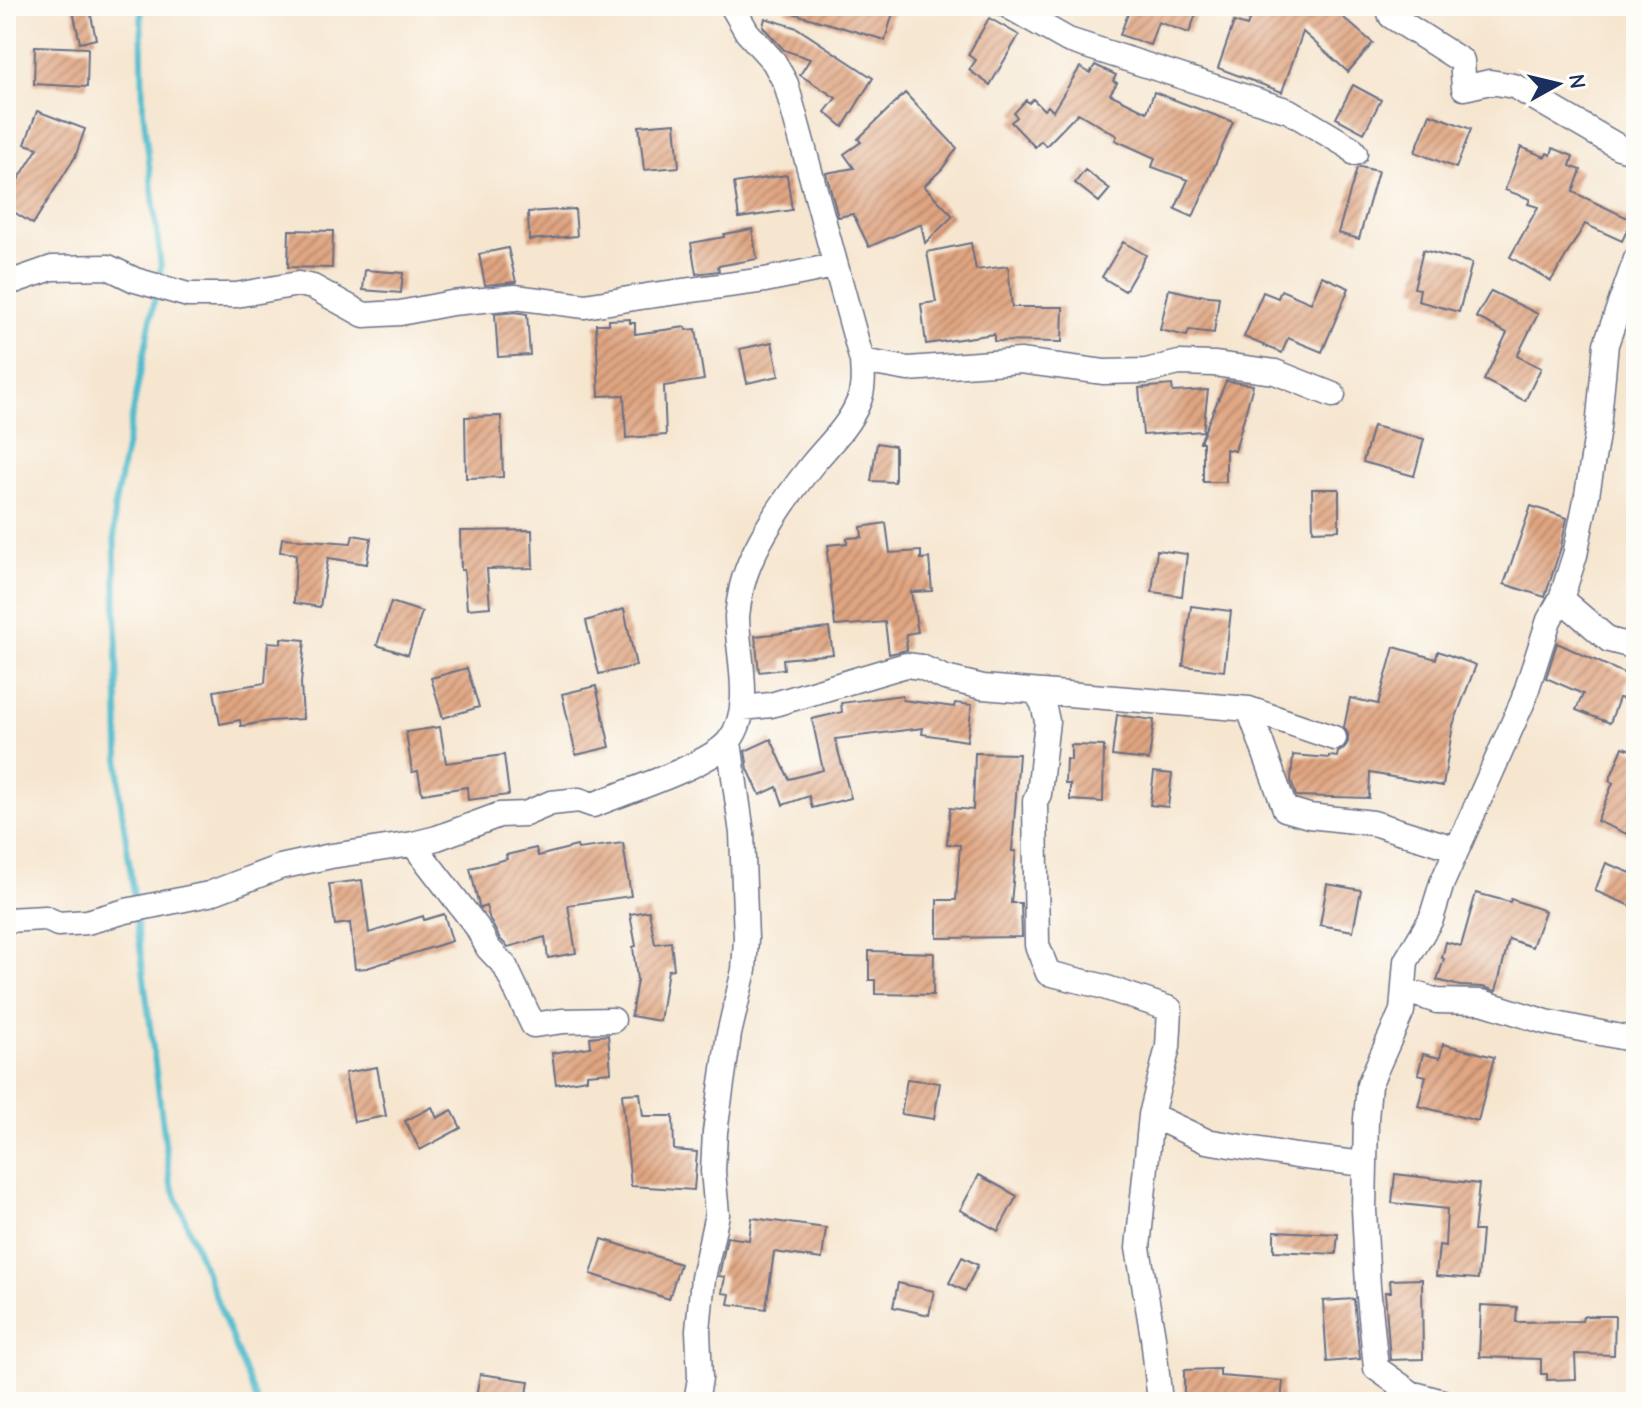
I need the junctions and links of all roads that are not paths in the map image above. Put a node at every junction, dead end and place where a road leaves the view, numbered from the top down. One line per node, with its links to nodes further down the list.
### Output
1 (732, 6): 7 (street)
2 (1008, 6): 5 (street)
3 (1388, 6): 4 (street)
4 (1636, 152)
5 (1355, 153)
6 (1636, 259): 11 (street)
7 (834, 266): 8 (street); 9 (street)
8 (6, 284)
9 (862, 361): 10 (street); 14 (street)
10 (1333, 395)
11 (1561, 599): 12 (street); 19 (street)
12 (1636, 647)
13 (1036, 692): 14 (street); 15 (street); 24 (street)
14 (743, 708): 17 (street)
15 (1249, 709): 16 (street); 19 (street)
16 (1334, 738)
17 (729, 742): 18 (street); 26 (street)
18 (413, 844): 20 (street); 22 (street)
19 (1457, 849): 21 (street)
20 (6, 920)
21 (1404, 990): 23 (street); 25 (street)
22 (613, 1020)
23 (1636, 1040)
24 (1151, 1115): 25 (street); 27 (street)
25 (1365, 1164): 28 (street)
26 (696, 1402)
27 (1160, 1402)
28 (1443, 1402)

